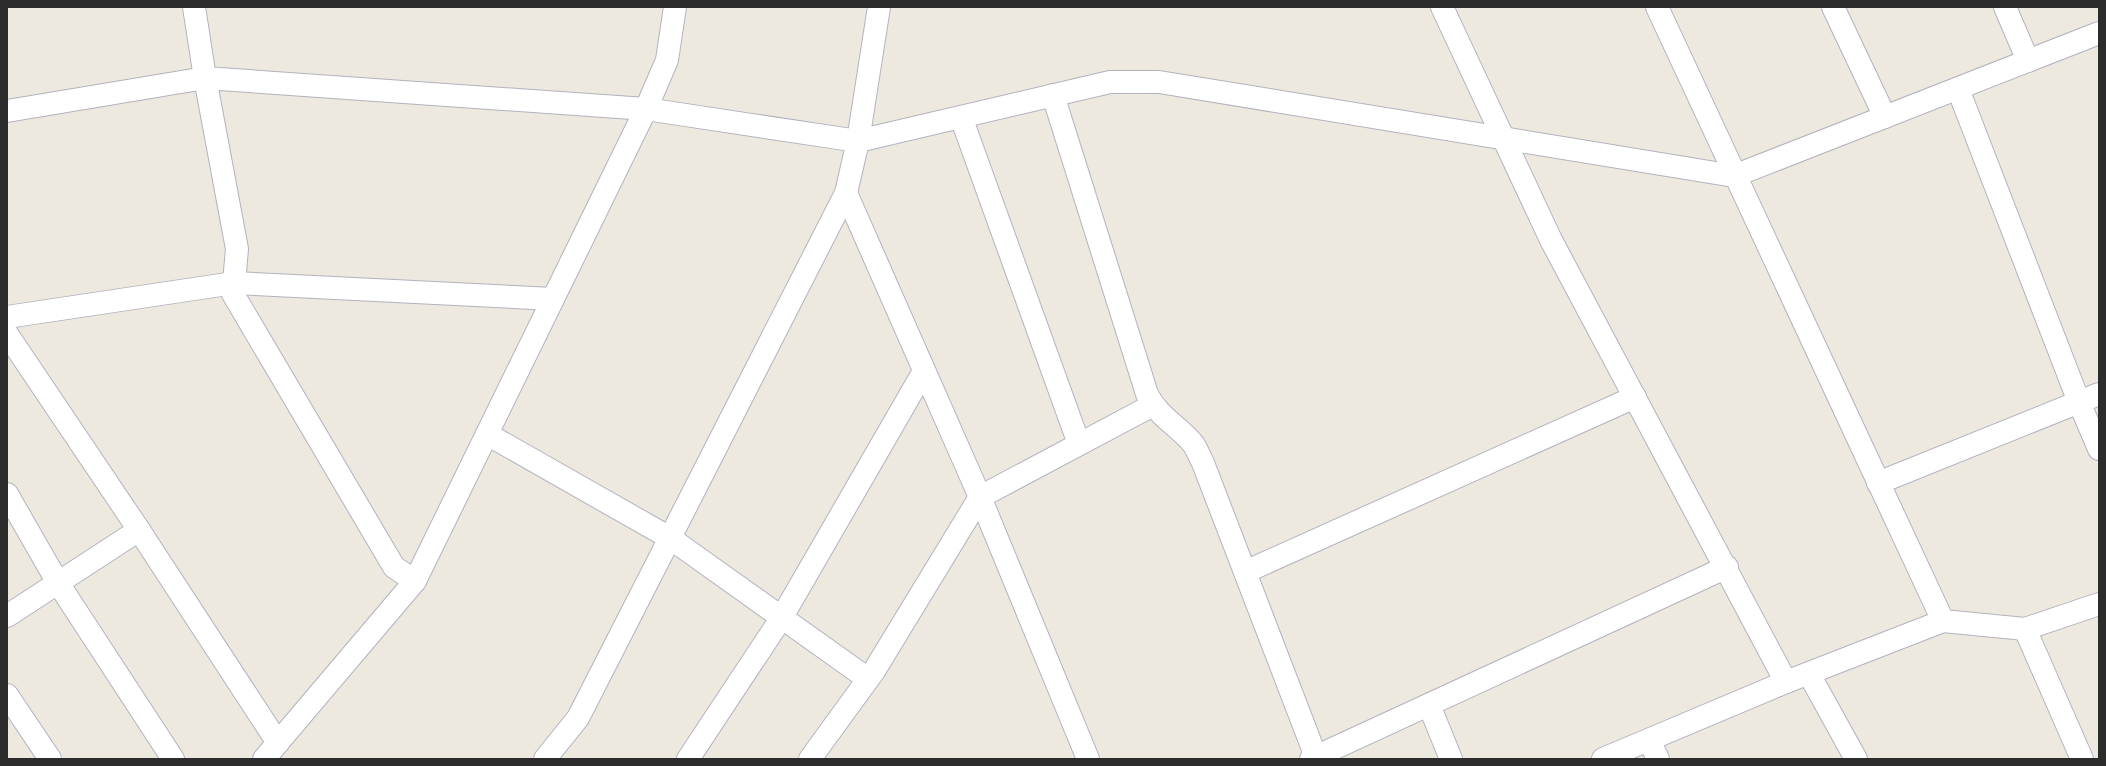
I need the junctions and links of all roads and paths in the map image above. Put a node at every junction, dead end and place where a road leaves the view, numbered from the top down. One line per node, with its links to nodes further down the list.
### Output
1 (194, 7): 10 (street)
2 (675, 7): 13 (street)
3 (879, 7): 18 (street)
4 (1442, 7): 17 (street)
5 (1657, 7): 19 (street)
6 (1833, 7): 16 (street)
7 (2005, 7): 9 (street)
8 (2098, 37): 9 (street)
9 (2028, 61): 11 (street)
10 (205, 78): 13 (street); 14 (street); 21 (street)
11 (1958, 89): 16 (street); 28 (street)
12 (1053, 95): 15 (street); 17 (street); 29 (street)
13 (646, 109): 18 (street); 22 (street)
14 (7, 111)
15 (961, 117): 18 (street); 31 (street)
16 (1885, 117): 19 (street)
17 (1501, 137): 19 (street); 27 (street)
18 (858, 141): 20 (street)
19 (1734, 176): 33 (street)
20 (846, 193): 25 (street); 37 (street)
21 (234, 282): 22 (street); 23 (street); 40 (street)
22 (553, 299): 30 (street)
23 (7, 317)
24 (7, 334): 36 (street)
25 (924, 371): 35 (street); 44 (street)
26 (2099, 394): 28 (street)
27 (1635, 397): 38 (street); 39 (street)
28 (2079, 402): 32 (street); 33 (street)
29 (1153, 405): 31 (street); 39 (street)
30 (487, 434): 37 (street); 40 (street)
31 (1079, 444): 35 (street)
32 (2099, 449)
33 (1878, 482): 45 (street)
34 (7, 494): 41 (street)
35 (980, 497): 48 (street); 60 (street)
36 (139, 530): 41 (street); 53 (street)
37 (670, 538): 44 (street); 57 (street)
38 (1726, 567): 49 (street); 51 (street)
39 (1245, 572): 54 (street)
40 (415, 581): 53 (street)
41 (58, 583): 43 (street); 56 (street)
42 (2099, 604): 46 (street)
43 (7, 616)
44 (782, 617): 48 (street); 58 (street)
45 (1943, 621): 46 (street); 47 (street)
46 (2025, 629): 64 (street)
47 (1809, 674): 49 (street); 63 (street)
48 (868, 679): 59 (street)
49 (1786, 682): 52 (street)
50 (7, 695): 55 (street)
51 (1429, 705): 54 (street); 61 (street)
52 (1654, 750): 62 (street)
53 (271, 751)
54 (1314, 758)
55 (50, 759)
56 (174, 759)
57 (545, 759)
58 (688, 759)
59 (810, 759)
60 (1088, 759)
61 (1451, 759)
62 (1603, 759)
63 (1856, 759)
64 (2082, 759)

